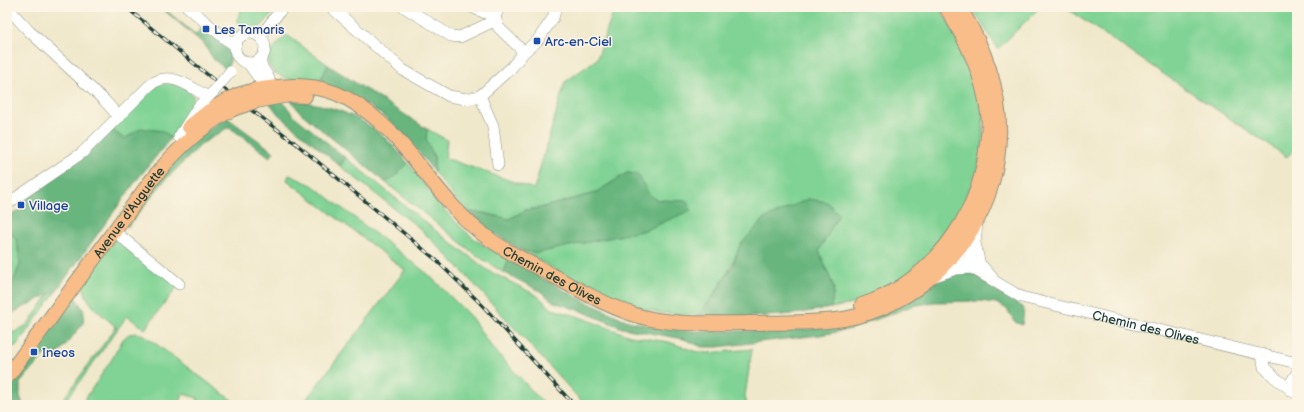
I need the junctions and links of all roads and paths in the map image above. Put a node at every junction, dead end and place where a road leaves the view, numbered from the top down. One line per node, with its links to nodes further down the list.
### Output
1 (7, 7): 25 (street)
2 (188, 7): 12 (street)
3 (283, 7): 11 (street)
4 (331, 7): 22 (street)
5 (404, 7): 10 (street)
6 (471, 7): 10 (street)
7 (556, 7): 13 (street)
8 (946, 7): 32 (main road)
9 (959, 7): 30 (main road)
10 (497, 15): 13 (street)
11 (260, 37): 12 (street); 14 (street)
12 (235, 45): 15 (street)
13 (524, 52): 22 (street)
14 (261, 58): 15 (street); 16 (street)
15 (244, 61): 19 (street, bridge); 20 (street)
16 (267, 74): 17 (street, Chemin des Olives); 20 (street)
17 (311, 87): 20 (main road, Chemin des Olives); 26 (main road, Chemin des Olives)
18 (192, 88): 19 (street); 24 (street); 25 (street)
19 (211, 94): 24 (street)
20 (261, 95): 21 (main road, Avenue d'Auguette); 23 (main road, Avenue d'Auguette, bridge)
21 (289, 95): 26 (main road, Chemin des Olives)
22 (480, 96): 28 (street)
23 (229, 106): 27 (main road, Avenue d'Auguette); 31 (main road, Avenue d'Auguette)
24 (198, 107): 27 (street)
25 (119, 117): 29 (street)
26 (374, 117): 36 (main road, Chemin des Olives)
27 (179, 136): 38 (main road, Avenue d'Auguette)
28 (498, 165)
29 (7, 204)
30 (978, 218): 32 (main road); 33 (street)
31 (114, 231): 35 (street); 41 (main road, Avenue d'Auguette)
32 (954, 248): 33 (street, Chemin des Olives); 34 (main road, Chemin des Olives); 36 (main road, Chemin des Olives)
33 (976, 266): 34 (street, Chemin des Olives); 37 (street, Chemin des Olives)
34 (929, 278): 36 (main road, Chemin des Olives)
35 (179, 284)
36 (783, 322)
37 (1262, 354): 39 (street, Chemin des Olives); 42 (street)
38 (7, 363)
39 (1297, 363)
40 (1297, 372): 42 (street)
41 (7, 377)
42 (1294, 392)

